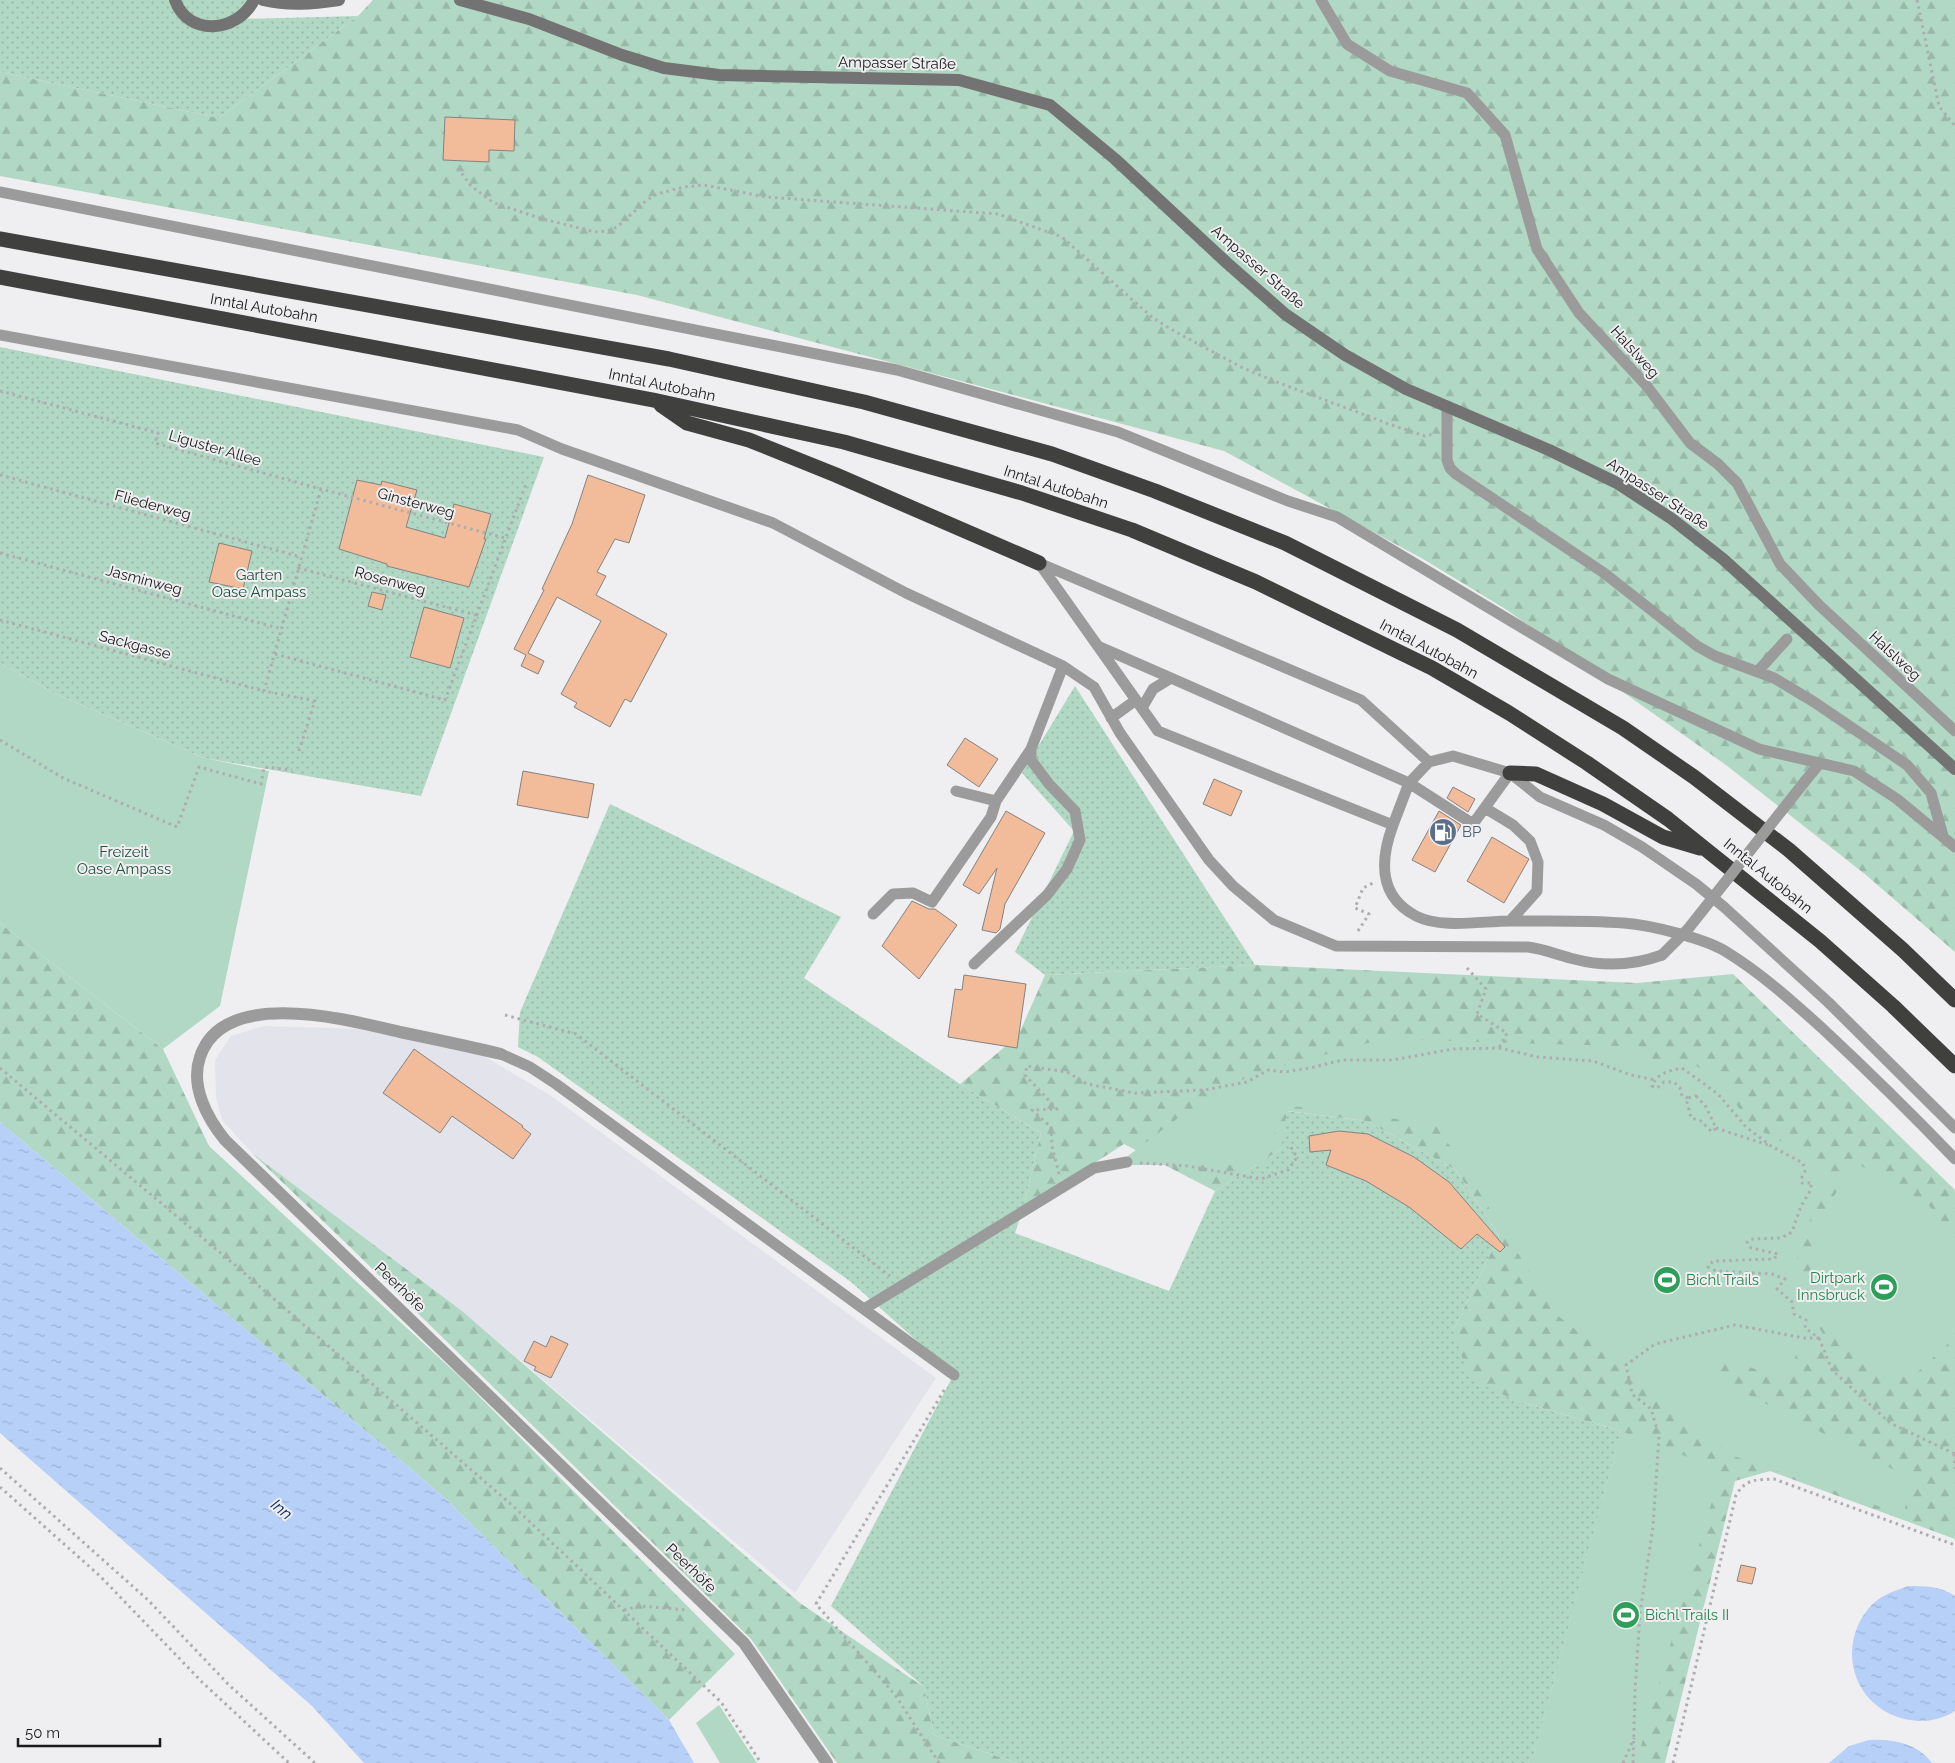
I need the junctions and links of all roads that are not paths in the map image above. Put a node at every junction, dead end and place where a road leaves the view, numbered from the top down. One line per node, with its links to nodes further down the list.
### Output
1 (175, 0): 2 (main road)
2 (254, 0)
3 (263, 0): 4 (main road)
4 (339, 0)
5 (460, 0): 12 (main road, Ampasser Straße)
6 (1321, 0): 21 (lane, Halslweg)
7 (0, 192): 24 (lane)
8 (0, 239): 38 (highway, Inntal Autobahn)
9 (0, 277): 11 (highway, Inntal Autobahn)
10 (0, 335): 16 (lane)
11 (653, 400): 13 (highway); 34 (highway, Inntal Autobahn)
12 (1447, 406): 17 (lane); 25 (main road, Ampasser Straße)
13 (1040, 563): 15 (lane); 23 (lane)
14 (1788, 639): 17 (lane)
15 (1098, 646): 18 (lane); 19 (lane)
16 (1063, 666): 20 (lane); 22 (lane)
17 (1758, 671): 32 (lane)
18 (1171, 678): 19 (lane); 27 (lane)
19 (1139, 704): 20 (lane); 31 (lane)
20 (1111, 718): 24 (lane, bridge)
21 (1955, 732)
22 (1031, 749): 29 (lane); 37 (lane)
23 (1429, 762): 26 (lane); 27 (lane)
24 (1820, 763): 32 (lane)
25 (1955, 769)
26 (1510, 773): 30 (lane); 34 (highway); 41 (lane)
27 (1409, 783): 30 (lane); 31 (lane)
28 (956, 791): 29 (lane)
29 (996, 801): 35 (lane)
30 (1485, 808): 36 (lane)
31 (1393, 825): 36 (lane)
32 (1943, 836): 33 (lane)
33 (1955, 847)
34 (1708, 850): 40 (highway, Inntal Autobahn)
35 (873, 914)
36 (1510, 921): 42 (lane)
37 (974, 964)
38 (1955, 1000)
39 (500, 1054): 44 (lane); 46 (street, Peerhöfe)
40 (1955, 1066)
41 (1955, 1128)
42 (1955, 1159)
43 (1127, 1162): 44 (lane)
44 (864, 1309): 45 (lane)
45 (954, 1375)
46 (827, 1763)

